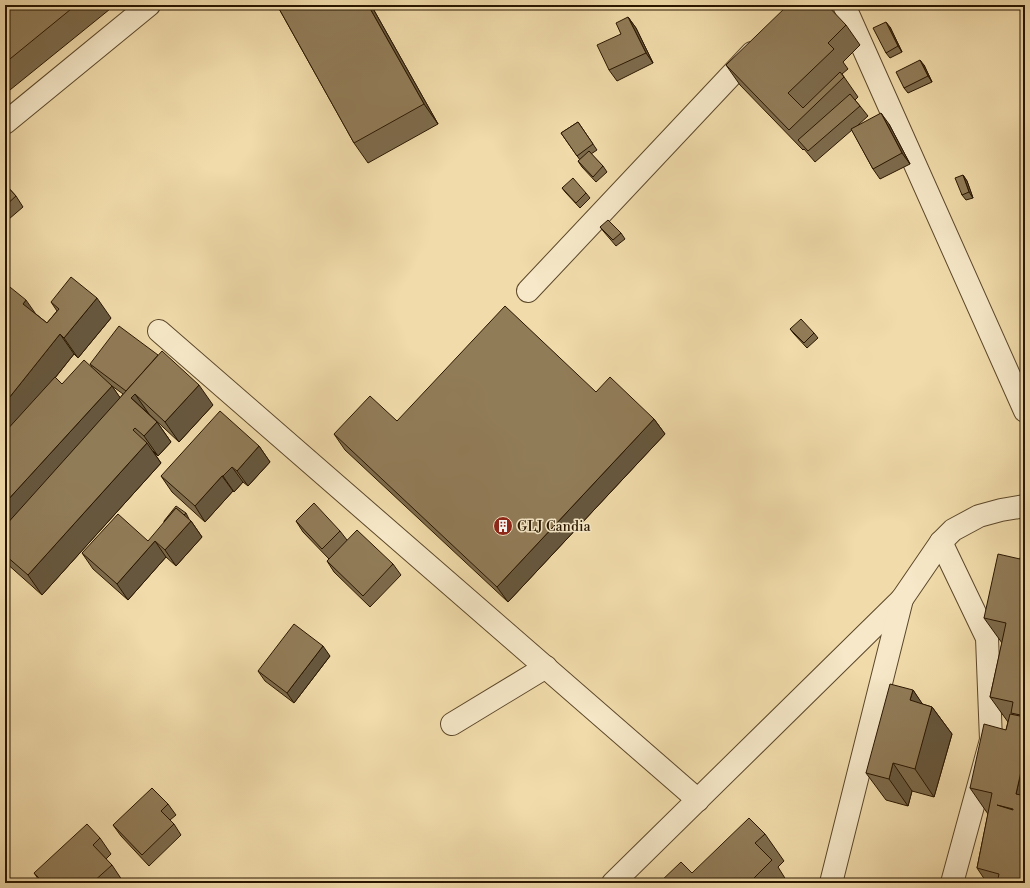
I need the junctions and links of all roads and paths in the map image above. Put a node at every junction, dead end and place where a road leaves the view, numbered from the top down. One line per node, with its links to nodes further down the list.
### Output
1 (149, 5): 4 (street)
2 (844, 5): 7 (street)
3 (765, 39): 5 (street)
4 (5, 123)
5 (528, 291)
6 (160, 331): 11 (street)
7 (1025, 411)
8 (1025, 506): 9 (street)
9 (941, 542): 10 (street); 16 (street)
10 (902, 599): 13 (street); 15 (street)
11 (546, 668): 12 (street); 13 (street)
12 (452, 724)
13 (698, 800): 14 (street)
14 (613, 883)
15 (831, 883)
16 (952, 883)

